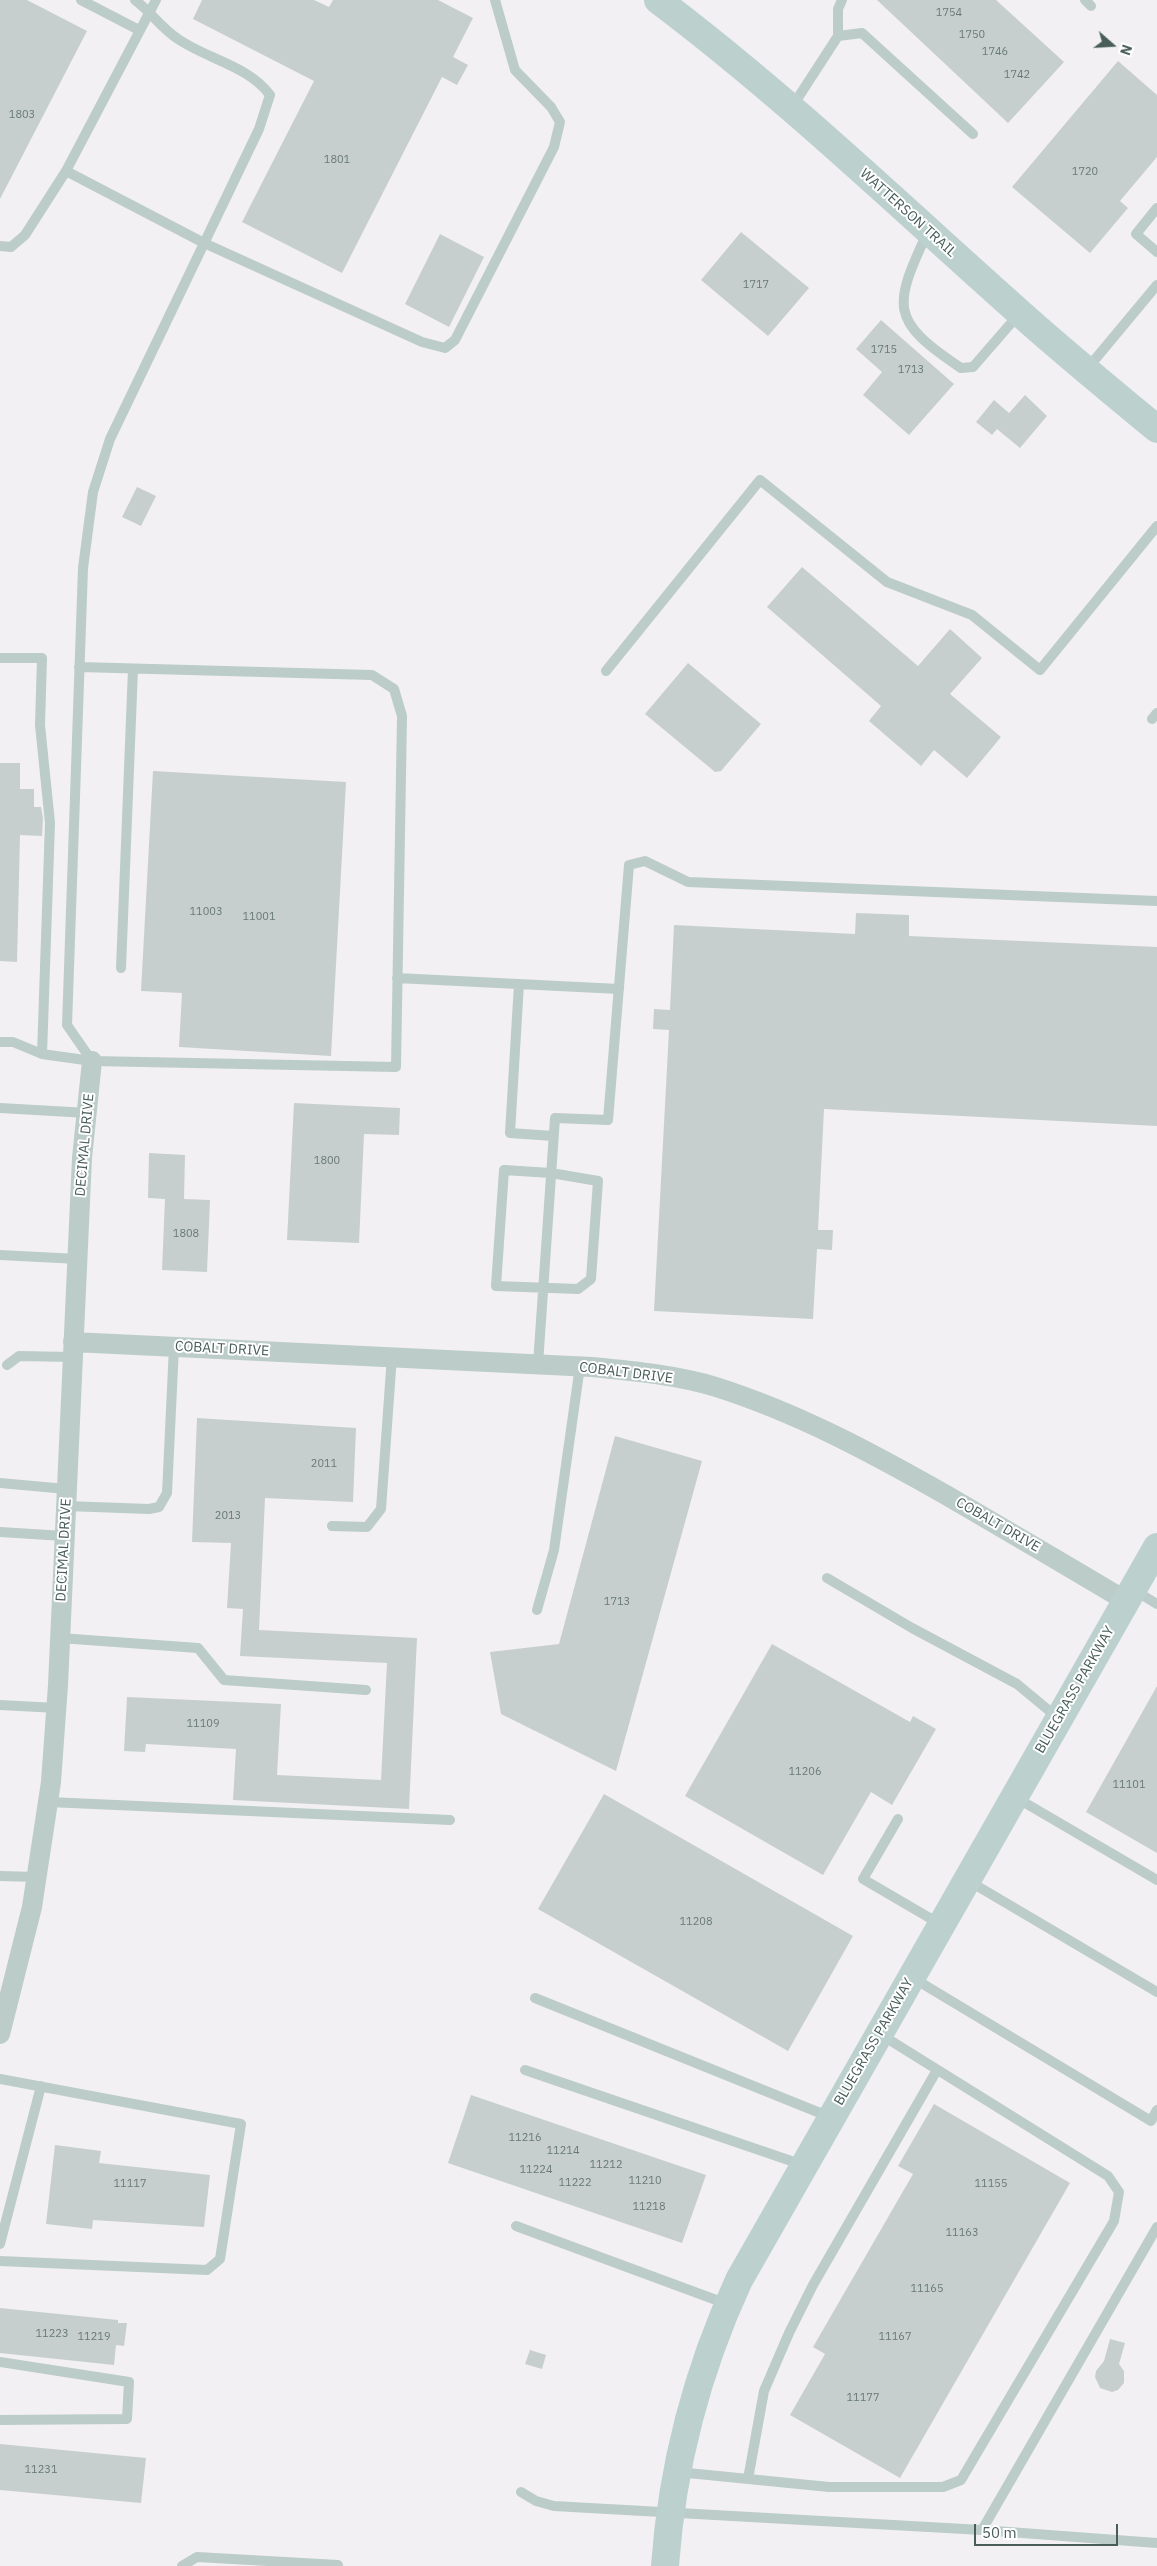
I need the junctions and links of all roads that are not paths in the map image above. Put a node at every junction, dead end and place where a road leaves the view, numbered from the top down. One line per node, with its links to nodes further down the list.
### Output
1 (81, 0): 8 (lane)
2 (135, 0): 7 (lane)
3 (156, 0): 7 (lane)
4 (495, 0): 15 (lane)
5 (658, 0): 10 (street, WATTERSON TRAIL)
6 (842, 0): 9 (lane)
7 (150, 11): 8 (lane); 15 (lane)
8 (139, 30): 12 (lane)
9 (838, 36): 10 (lane); 11 (lane)
10 (791, 108): 14 (street, WATTERSON TRAIL)
11 (973, 134)
12 (66, 171): 15 (lane); 16 (lane)
13 (1157, 208): 17 (lane)
14 (928, 230): 19 (street, WATTERSON TRAIL); 19 (lane)
15 (204, 243): 24 (lane)
16 (0, 246)
17 (1157, 252)
18 (1157, 286): 20 (lane)
19 (1020, 313): 20 (street, WATTERSON TRAIL)
20 (1086, 370): 21 (street, WATTERSON TRAIL)
21 (1151, 420)
22 (1157, 526): 26 (lane)
23 (0, 658): 33 (lane)
24 (79, 667): 25 (lane); 34 (lane)
25 (133, 669): 28 (lane); 29 (lane)
26 (606, 671)
27 (1157, 901): 31 (lane)
28 (121, 968)
29 (397, 978): 30 (lane); 34 (lane)
30 (519, 984): 31 (lane); 37 (lane)
31 (619, 989): 37 (lane)
32 (0, 1042): 33 (lane)
33 (42, 1054): 34 (lane)
34 (92, 1061): 36 (street, DECIMAL DRIVE)
35 (0, 1108): 36 (lane)
36 (88, 1112): 40 (street, DECIMAL DRIVE)
37 (553, 1136): 38 (lane)
38 (551, 1173): 41 (lane); 41 (lane); 41 (lane)
39 (0, 1255): 40 (lane)
40 (78, 1259): 43 (street, DECIMAL DRIVE)
41 (543, 1288): 45 (lane)
42 (174, 1347): 43 (street, COBALT DRIVE); 44 (street, COBALT DRIVE); 49 (lane)
43 (73, 1349): 46 (lane); 49 (street, DECIMAL DRIVE)
44 (392, 1356): 45 (street, COBALT DRIVE); 50 (lane)
45 (538, 1364): 47 (street, COBALT DRIVE)
46 (7, 1365)
47 (580, 1366): 55 (street, COBALT DRIVE); 57 (lane)
48 (0, 1483): 49 (lane)
49 (66, 1497): 52 (street, DECIMAL DRIVE)
50 (332, 1526)
51 (0, 1532): 52 (lane)
52 (64, 1536): 58 (street, DECIMAL DRIVE)
53 (1157, 1547): 55 (street, BLUEGRASS PARKWAY)
54 (827, 1578): 62 (lane)
55 (1129, 1595): 56 (lane); 62 (street, BLUEGRASS PARKWAY)
56 (1157, 1604)
57 (536, 1610)
58 (60, 1638): 59 (lane); 61 (street, DECIMAL DRIVE)
59 (366, 1690)
60 (0, 1705): 61 (lane)
61 (57, 1708): 64 (street, DECIMAL DRIVE)
62 (1058, 1718): 63 (street, BLUEGRASS PARKWAY)
63 (1014, 1796): 69 (street, BLUEGRASS PARKWAY); 70 (lane)
64 (49, 1802): 66 (lane); 68 (street, DECIMAL DRIVE)
65 (898, 1818): 71 (lane)
66 (450, 1820)
67 (0, 1876): 68 (lane)
68 (37, 1878): 75 (street, DECIMAL DRIVE)
69 (967, 1880): 71 (street, BLUEGRASS PARKWAY); 73 (lane)
70 (1157, 1880)
71 (941, 1924): 72 (street, BLUEGRASS PARKWAY)
72 (911, 1977): 76 (street, BLUEGRASS PARKWAY); 81 (lane)
73 (1157, 1992)
74 (535, 1998): 82 (lane)
75 (0, 2034)
76 (879, 2034): 78 (lane); 82 (street, BLUEGRASS PARKWAY)
77 (525, 2070): 83 (lane)
78 (937, 2070): 92 (lane); 92 (lane)
79 (0, 2079): 80 (lane)
80 (41, 2086): 86 (lane); 87 (lane)
81 (1157, 2110)
82 (830, 2118): 83 (street, BLUEGRASS PARKWAY)
83 (804, 2165): 88 (street, BLUEGRASS PARKWAY)
84 (516, 2226): 88 (lane)
85 (1157, 2227): 95 (lane)
86 (0, 2244)
87 (0, 2261)
88 (728, 2304): 91 (street, BLUEGRASS PARKWAY)
89 (0, 2362): 90 (lane)
90 (0, 2420)
91 (678, 2472): 92 (lane); 94 (street, BLUEGRASS PARKWAY)
92 (748, 2479)
93 (521, 2492): 94 (lane)
94 (672, 2511): 95 (lane); 99 (street, BLUEGRASS PARKWAY)
95 (982, 2530): 96 (lane)
96 (1157, 2543)
97 (338, 2565): 98 (lane)
98 (182, 2566)
99 (665, 2566)

